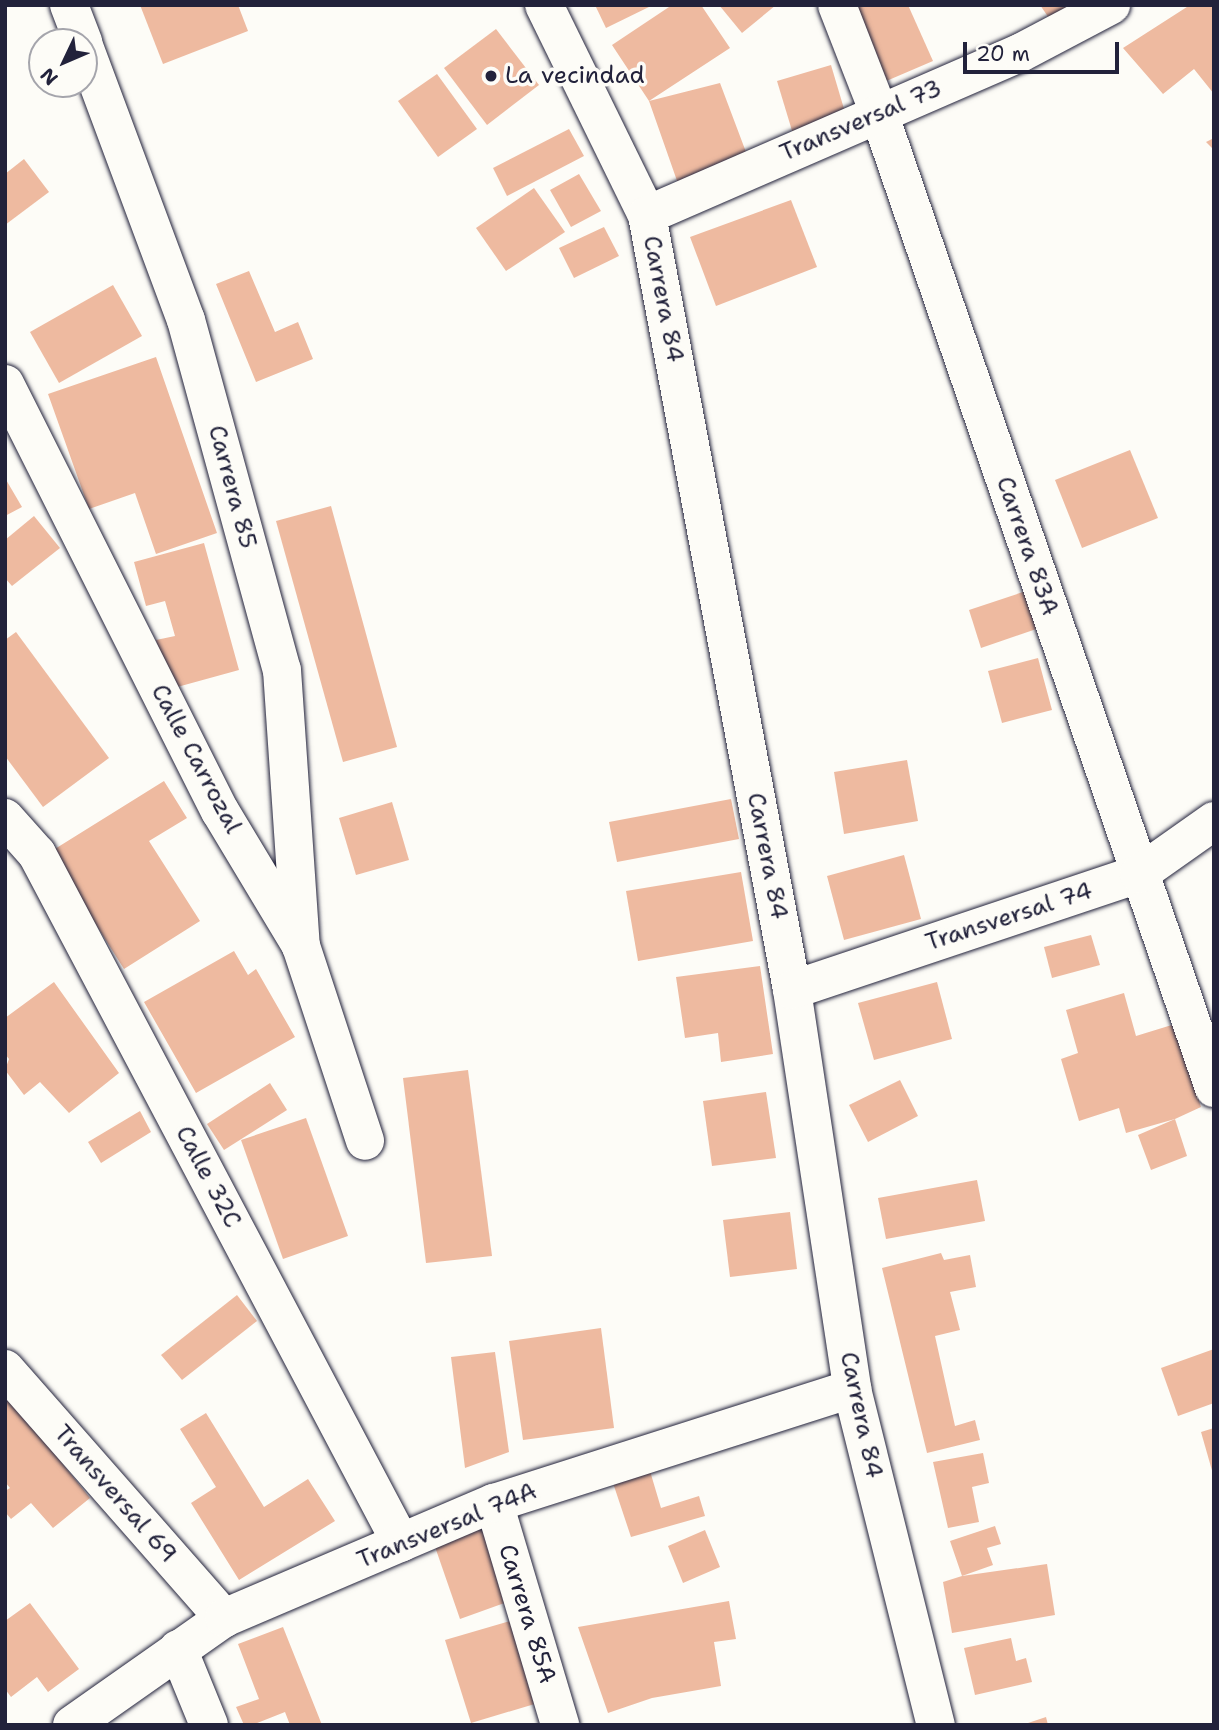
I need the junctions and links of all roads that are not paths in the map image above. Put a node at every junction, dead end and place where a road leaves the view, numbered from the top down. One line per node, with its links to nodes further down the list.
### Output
1 (69, 5): 5 (street, Carrera 85)
2 (544, 5): 8 (street, Carrera 84)
3 (837, 5): 7 (street, Carrera 83A)
4 (1111, 5): 7 (street, Transversal 73)
5 (77, 28)
6 (98, 84): 13 (street, Carrera 85)
7 (879, 113): 8 (street, Transversal 73); 12 (street, Carrera 83A)
8 (647, 215): 14 (street, Carrera 84)
9 (5, 384): 13 (street, Calle Carrozal)
10 (5, 818): 20 (street, Calle 32C)
11 (1214, 821): 12 (street, Transversal 74)
12 (1139, 874): 14 (street, Transversal 74); 15 (street, Carrera 83A)
13 (301, 946): 16 (street, Calle Carrozal)
14 (792, 990): 18 (street, Carrera 84)
15 (1214, 1088)
16 (365, 1141)
17 (5, 1369): 21 (street, Transversal 69)
18 (852, 1389): 19 (street, Transversal 74A); 26 (street, Carrera 84)
19 (494, 1503): 20 (street, Transversal 74A); 25 (street, Carrera 85A)
20 (401, 1543): 21 (street, Transversal 74A)
21 (225, 1618): 22 (street, Transversal 74A)
22 (178, 1649): 23 (street, Transversal 74A); 24 (street)
23 (72, 1725)
24 (209, 1725)
25 (560, 1725)
26 (936, 1725)

